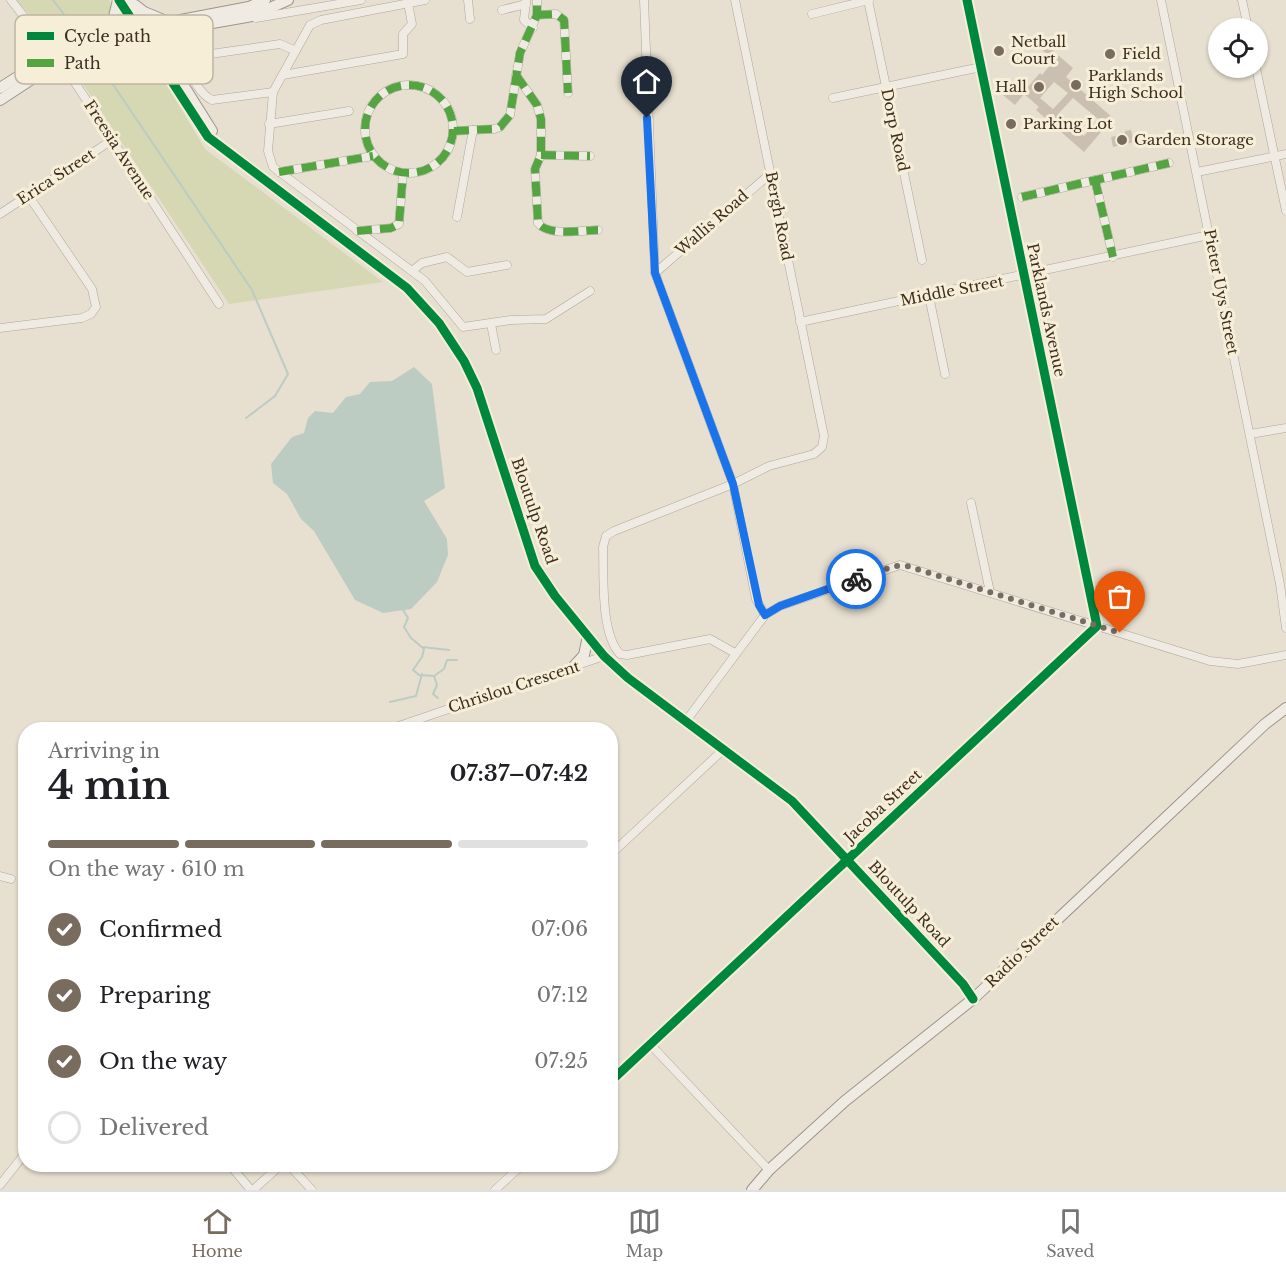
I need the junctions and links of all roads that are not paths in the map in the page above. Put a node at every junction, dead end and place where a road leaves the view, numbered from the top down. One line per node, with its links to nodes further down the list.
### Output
1 (11, 0): 20 (street, Freesia Avenue)
2 (124, 0): 21 (street); 22 (street, Bloutulp Road); 23 (street)
3 (266, 0): 24 (street)
4 (288, 0): 28 (street)
5 (361, 0): 28 (street)
6 (425, 0): 17 (street)
7 (468, 0): 27 (street)
8 (537, 0): 25 (street)
9 (542, 0): 25 (street)
10 (644, 0): 81 (street)
11 (735, 0): 66 (street, Bergh Road)
12 (869, 0): 19 (street); 44 (street, Dorp Road)
13 (968, 0): 33 (street, Parklands Avenue)
14 (1161, 0): 64 (street, Pieter Uys Street)
15 (1242, 0): 26 (street)
16 (526, 2): 18 (street); 29 (street)
17 (408, 3): 30 (street); 34 (street)
18 (502, 10)
19 (812, 14)
20 (23, 15)
21 (116, 15)
22 (134, 15)
23 (150, 15)
24 (207, 15)
25 (539, 15): 29 (street); 47 (street)
26 (1246, 18)
27 (470, 19)
28 (215, 24)
29 (531, 29): 36 (street)
30 (296, 51): 31 (street); 32 (street)
31 (213, 54)
32 (291, 60): 34 (street); 35 (street)
33 (981, 67): 44 (street); 82 (street, Parklands Avenue)
34 (299, 72): 35 (street)
35 (283, 75): 46 (street)
36 (516, 75): 52 (street); 57 (street)
37 (1258, 78): 60 (street)
38 (15, 80): 45 (street)
39 (21, 84): 49 (street)
40 (75, 84): 54 (street, Freesia Avenue)
41 (173, 84): 55 (street, Bloutulp Road)
42 (182, 84): 55 (street, Bloutulp Road)
43 (197, 84): 46 (street)
44 (886, 87): 48 (street); 78 (street, Dorp Road)
45 (0, 88)
46 (273, 92): 51 (street)
47 (568, 93)
48 (833, 98)
49 (0, 100)
50 (349, 111): 51 (street)
51 (269, 124): 63 (street)
52 (473, 130): 53 (street); 73 (street)
53 (453, 131): 58 (street); 65 (street)
54 (112, 141): 69 (street, Erica Street); 85 (street, Freesia Avenue)
55 (222, 147): 101 (street, Bloutulp Road)
56 (1286, 153): 60 (street)
57 (541, 155): 59 (street); 74 (street)
58 (373, 156): 62 (street); 65 (street)
59 (590, 156)
60 (1274, 156): 64 (street); 71 (street)
61 (1169, 163): 67 (street)
62 (297, 169): 63 (street); 68 (street)
63 (279, 172): 68 (street)
64 (1197, 172): 76 (street, Pieter Uys Street)
65 (403, 173): 75 (street)
66 (770, 174): 81 (street, Wallis Road); 86 (street, Bergh Road)
67 (1095, 180): 70 (street); 77 (street)
68 (294, 183): 75 (street)
69 (28, 195): 72 (street, Erica Street); 88 (street)
70 (1022, 197)
71 (1286, 210)
72 (0, 214)
73 (457, 217)
74 (598, 230)
75 (357, 231): 80 (street)
76 (1209, 235): 77 (street, Middle Street); 92 (street, Pieter Uys Street)
77 (1113, 257): 82 (street, Middle Street)
78 (922, 260)
79 (507, 265): 80 (street)
80 (412, 271): 87 (street)
81 (655, 273): 93 (street)
82 (1024, 276): 84 (street, Middle Street); 99 (street, Parklands Avenue)
83 (590, 291): 87 (street)
84 (929, 296): 86 (street, Middle Street); 90 (street)
85 (219, 304)
86 (800, 322): 93 (street, Bergh Road)
87 (490, 324): 89 (street)
88 (0, 328)
89 (496, 350)
90 (945, 374)
91 (1286, 428): 92 (street)
92 (1250, 434): 95 (street, Pieter Uys Street)
93 (733, 484): 98 (street); 102 (street)
94 (971, 503): 96 (street)
95 (1280, 584): 97 (street, Pieter Uys Street); 100 (street, Pieter Uys Street)
96 (990, 592): 98 (street); 99 (street)
97 (1286, 597)
98 (765, 615): 102 (street)
99 (1097, 626): 103 (street); 111 (street, Jacoba Street)
100 (1286, 628)
101 (588, 636): 104 (street, Bloutulp Road); 105 (street)
102 (735, 653): 108 (street)
103 (1286, 655)
104 (604, 656): 105 (street, Chrislou Crescent); 108 (street, Bloutulp Road)
105 (574, 666): 107 (street, Chrislou Crescent)
106 (1286, 708): 114 (street, Radio Street)
107 (410, 722)
108 (686, 722): 109 (street, Bloutulp Road)
109 (724, 749): 110 (street); 111 (street, Bloutulp Road)
110 (618, 848)
111 (847, 859): 114 (street, Bloutulp Road); 115 (street, Jacoba Street)
112 (0, 876): 113 (street)
113 (11, 879)
114 (973, 999): 118 (street, Radio Street)
115 (650, 1044): 116 (street, Jacoba Street); 118 (street)
116 (618, 1074)
117 (18, 1162): 123 (street)
118 (769, 1170): 127 (street, Radio Street)
119 (236, 1172): 124 (street)
120 (273, 1172): 124 (street)
121 (295, 1172): 125 (street)
122 (514, 1172): 126 (street)
123 (0, 1185)
124 (252, 1190)
125 (312, 1190)
126 (495, 1190)
127 (752, 1190)

